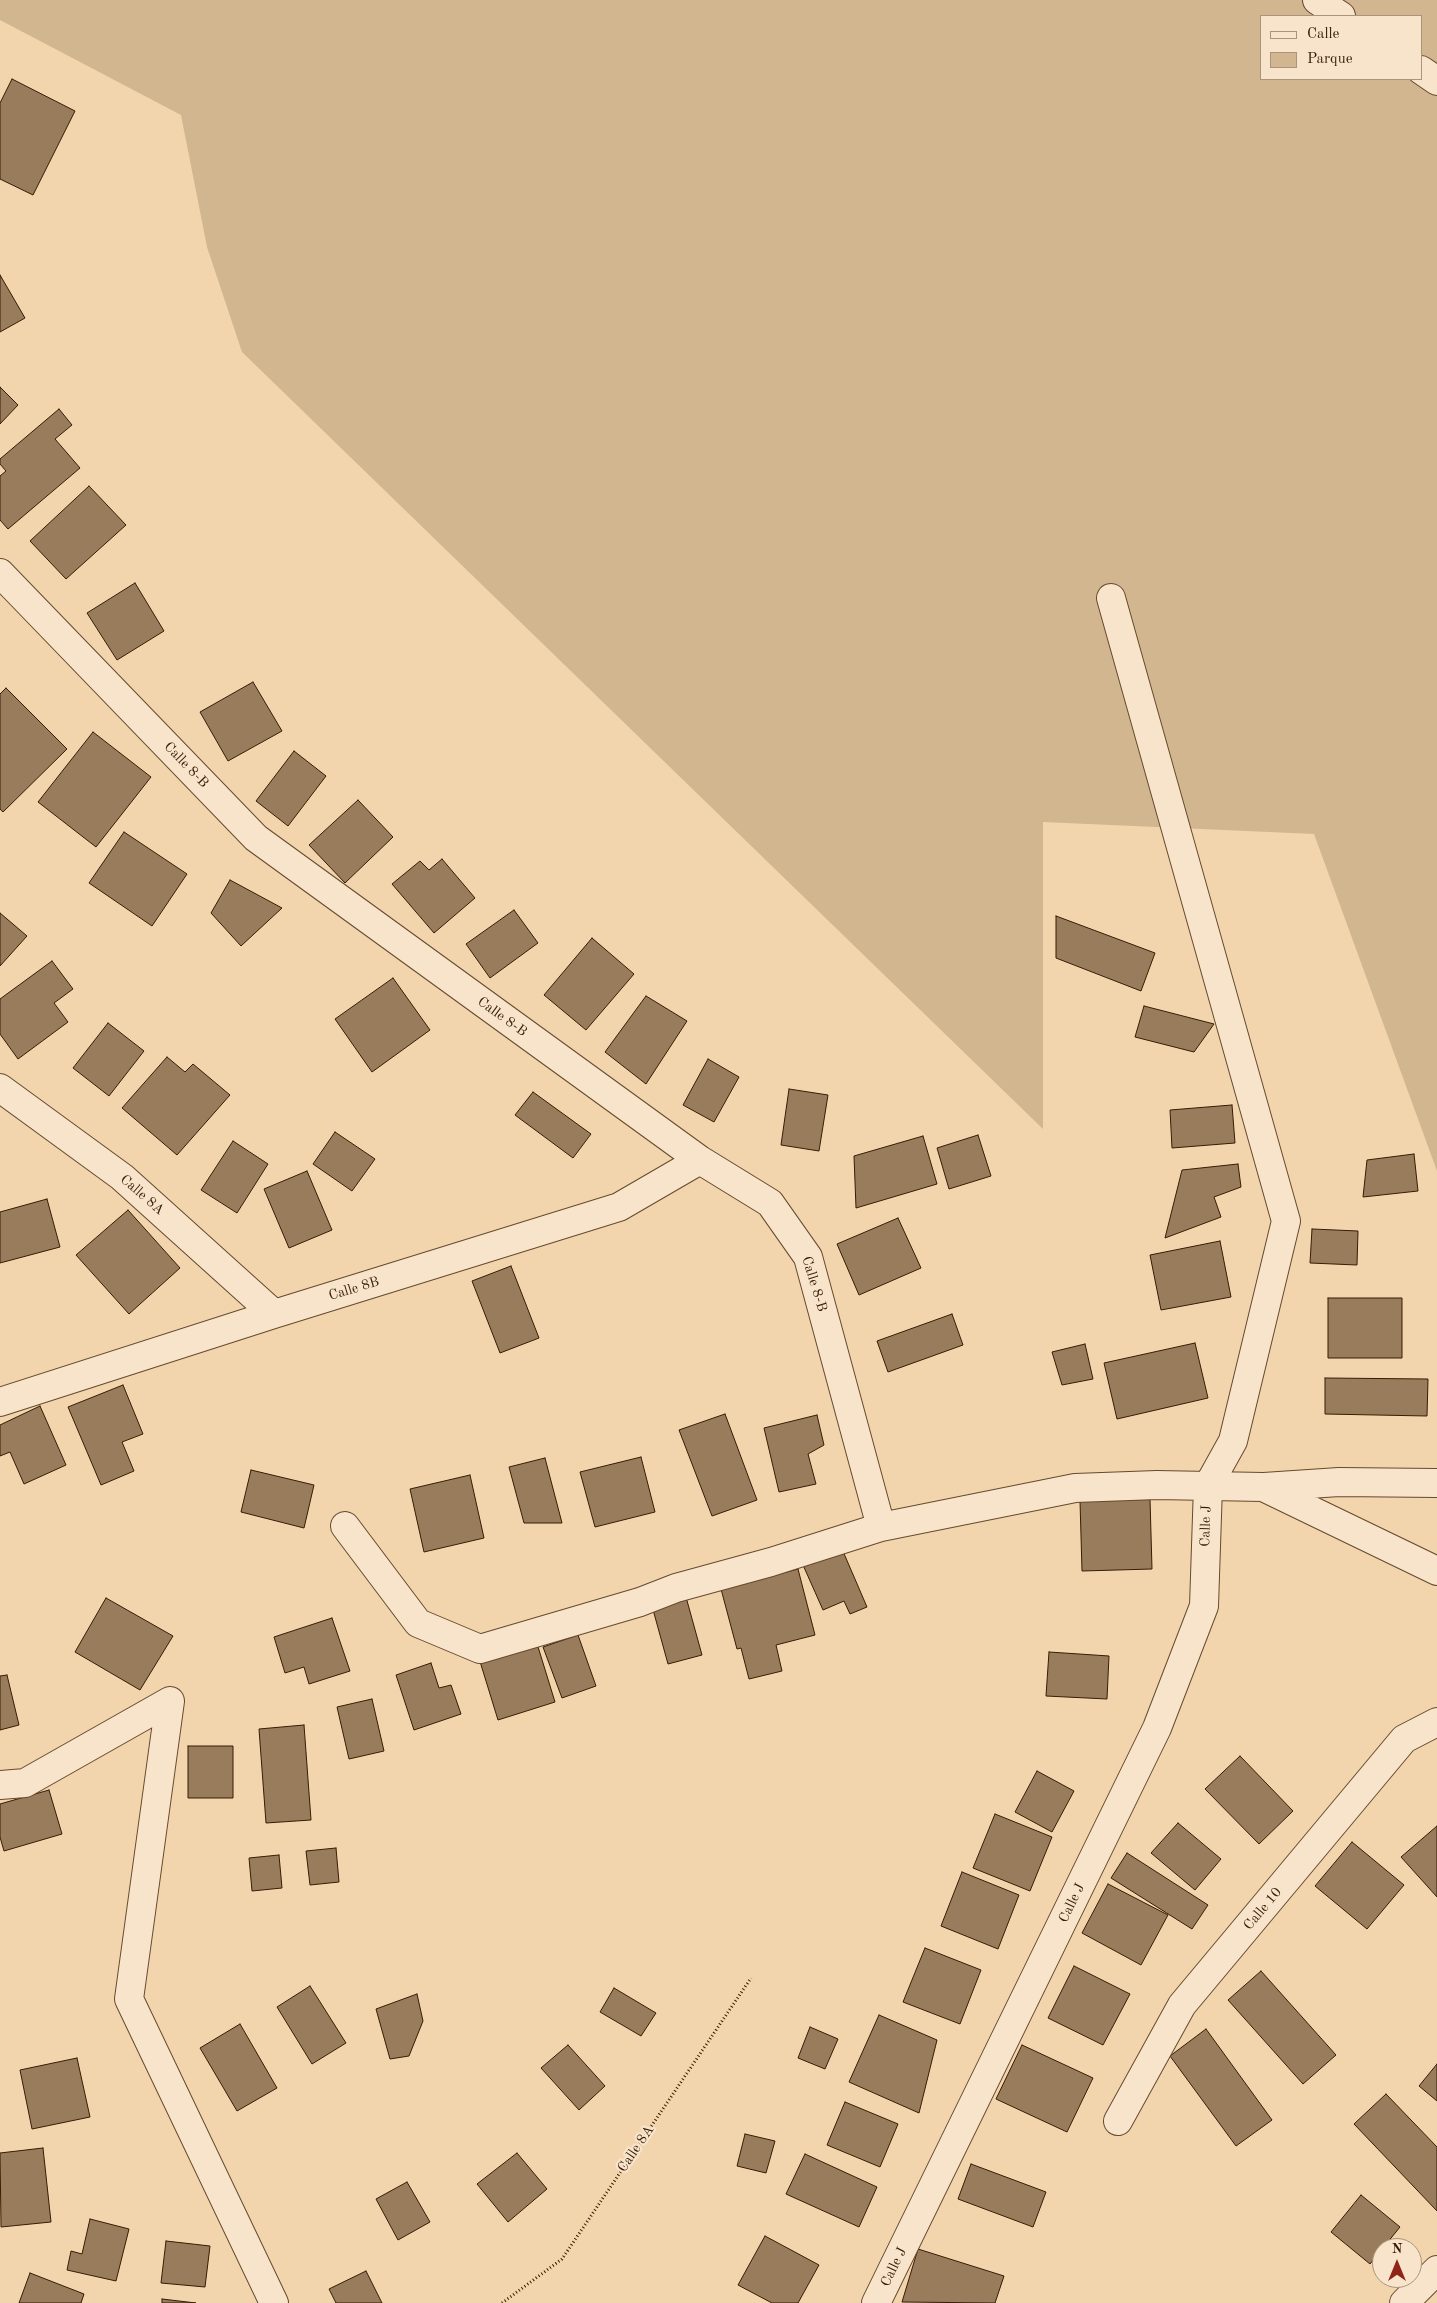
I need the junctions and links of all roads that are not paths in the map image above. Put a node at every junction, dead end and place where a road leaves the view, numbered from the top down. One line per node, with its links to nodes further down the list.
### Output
1 (1317, 0): 2 (street)
2 (1340, 15)
3 (1422, 71): 4 (street)
4 (1437, 81)
5 (0, 573): 8 (street, Calle 8-B)
6 (1111, 598): 12 (street)
7 (0, 1088): 9 (street, Calle 8A)
8 (700, 1160): 9 (street, Calle 8B); 15 (street, Calle 8-B)
9 (274, 1314): 10 (street, Calle 8B)
10 (0, 1402)
11 (1437, 1483): 13 (street)
12 (1208, 1486): 13 (street); 15 (street); 22 (street, Calle J)
13 (1263, 1487): 16 (street)
14 (345, 1526): 15 (street)
15 (881, 1527)
16 (1437, 1571)
17 (1437, 1722): 19 (street, Calle 10)
18 (0, 1786): 21 (street)
19 (1118, 2121)
20 (1437, 2270): 23 (street)
21 (274, 2303)
22 (876, 2303)
23 (1404, 2303)

